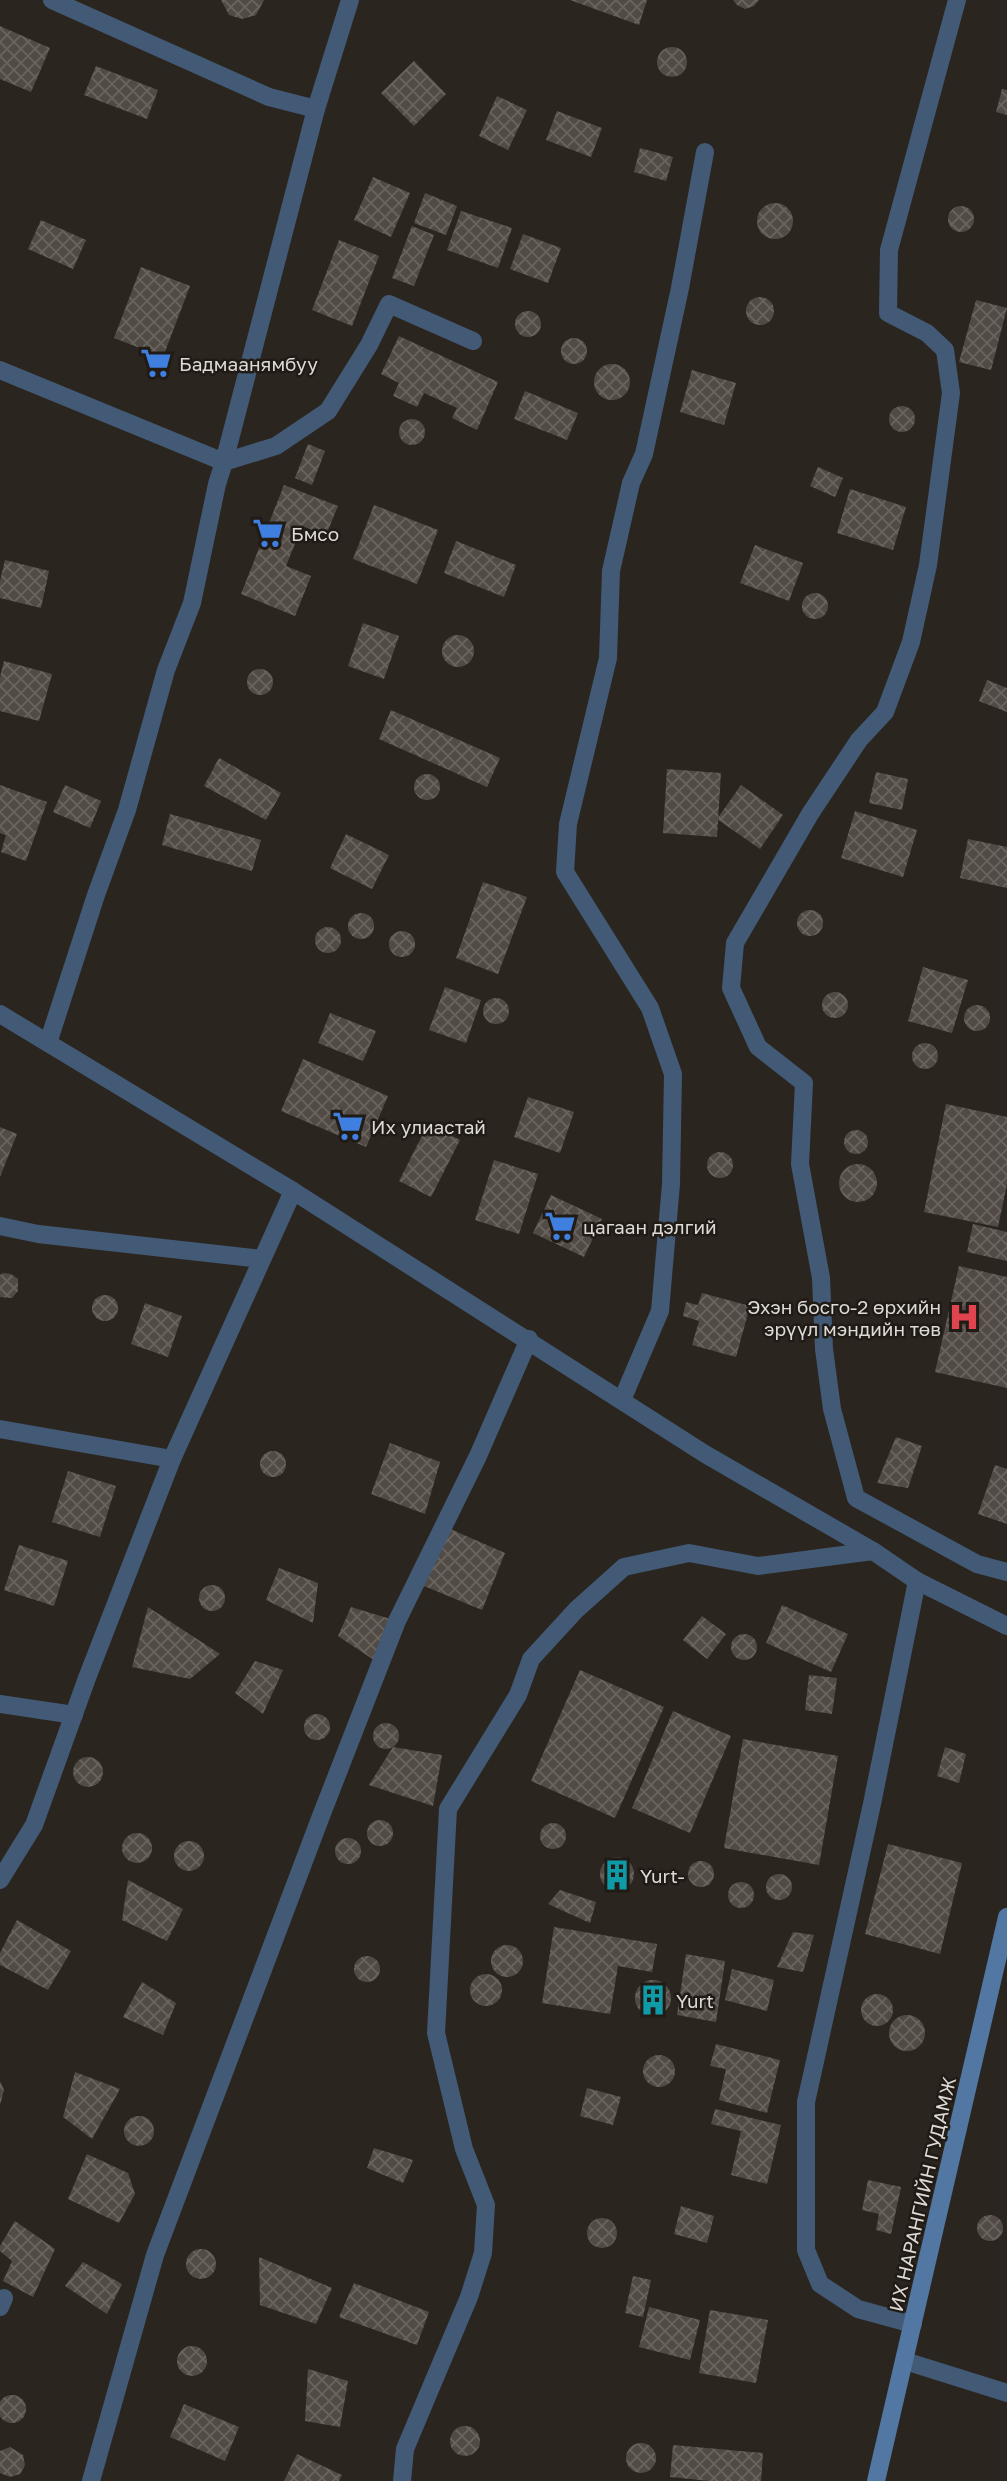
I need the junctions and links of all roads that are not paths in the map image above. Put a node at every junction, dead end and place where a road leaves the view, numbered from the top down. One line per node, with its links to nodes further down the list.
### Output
1 (52, 0): 4 (street)
2 (350, 0): 4 (street)
3 (957, 0): 19 (street)
4 (316, 109): 8 (street)
5 (705, 152): 15 (street)
6 (473, 341): 8 (street)
7 (0, 370): 8 (street)
8 (224, 463): 10 (street)
9 (0, 1014): 10 (street)
10 (48, 1043): 11 (street)
11 (293, 1191): 13 (street); 14 (street)
12 (0, 1226): 13 (street)
13 (262, 1259): 17 (street)
14 (529, 1339): 15 (street); 29 (street)
15 (622, 1400): 18 (street)
16 (0, 1429): 17 (street)
17 (172, 1459): 23 (street)
18 (873, 1550): 20 (street); 30 (street)
19 (1007, 1572)
20 (917, 1581): 21 (street); 26 (street)
21 (1007, 1626)
22 (0, 1704): 23 (street)
23 (74, 1714): 24 (street)
24 (0, 1880)
25 (1007, 1917): 26 (main road, ИХ НАРАНГИЙН ГУДАМЖ)
26 (913, 2324): 27 (main road, ИХ НАРАНГИЙН ГУДАМЖ)
27 (905, 2361): 28 (street); 31 (main road, ИХ НАРАНГИЙН ГУДАМЖ)
28 (1007, 2393)
29 (91, 2481)
30 (402, 2481)
31 (876, 2481)

